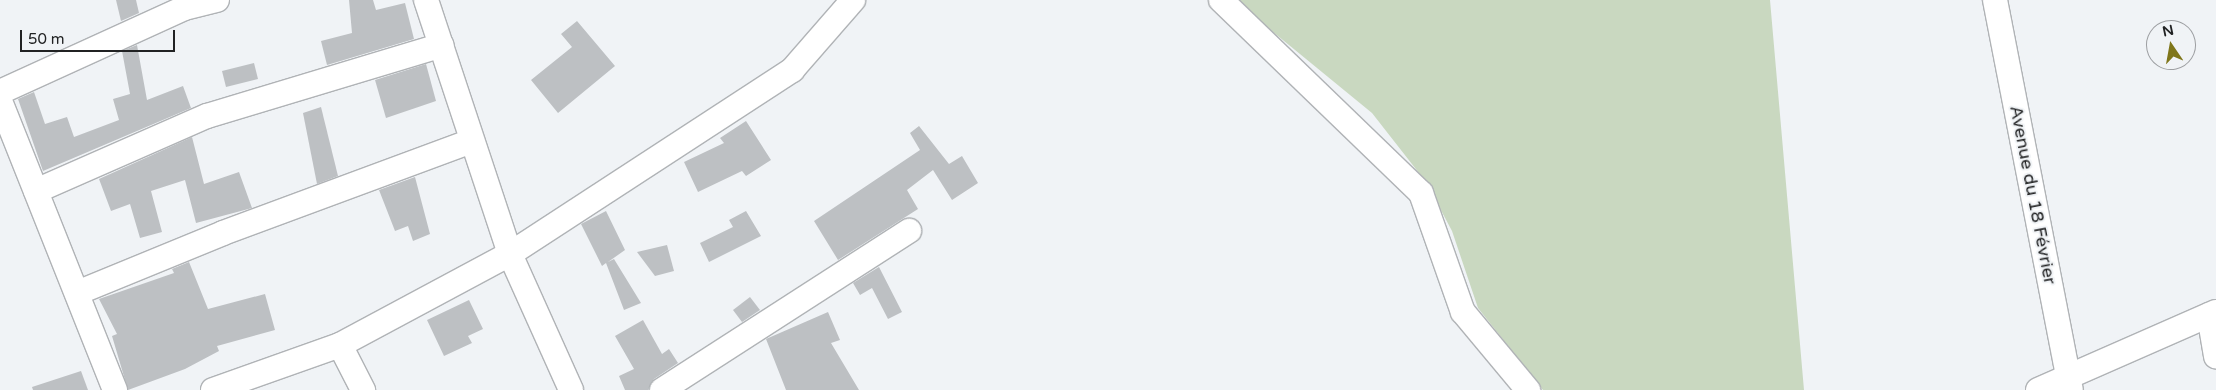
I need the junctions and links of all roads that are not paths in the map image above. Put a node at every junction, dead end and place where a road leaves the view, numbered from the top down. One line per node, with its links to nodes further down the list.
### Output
1 (218, 0): 7 (street)
2 (426, 0): 6 (street)
3 (853, 0): 12 (street)
4 (1220, 0): 24 (street)
5 (1995, 0): 18 (street, Avenue du 18 Février)
6 (442, 45): 9 (street); 10 (street)
7 (0, 92)
8 (0, 100): 10 (street)
9 (472, 141): 12 (street); 13 (street)
10 (36, 191): 13 (street)
11 (909, 231): 23 (street)
12 (510, 254): 15 (street); 22 (street)
13 (77, 293): 19 (street)
14 (2212, 314): 16 (street); 18 (street)
15 (340, 345): 17 (street); 21 (street)
16 (2216, 356)
17 (247, 384): 20 (street)
18 (2070, 384): 25 (street)
19 (115, 390)
20 (212, 390)
21 (363, 390)
22 (571, 390)
23 (662, 390)
24 (1528, 390)
25 (2038, 390)

